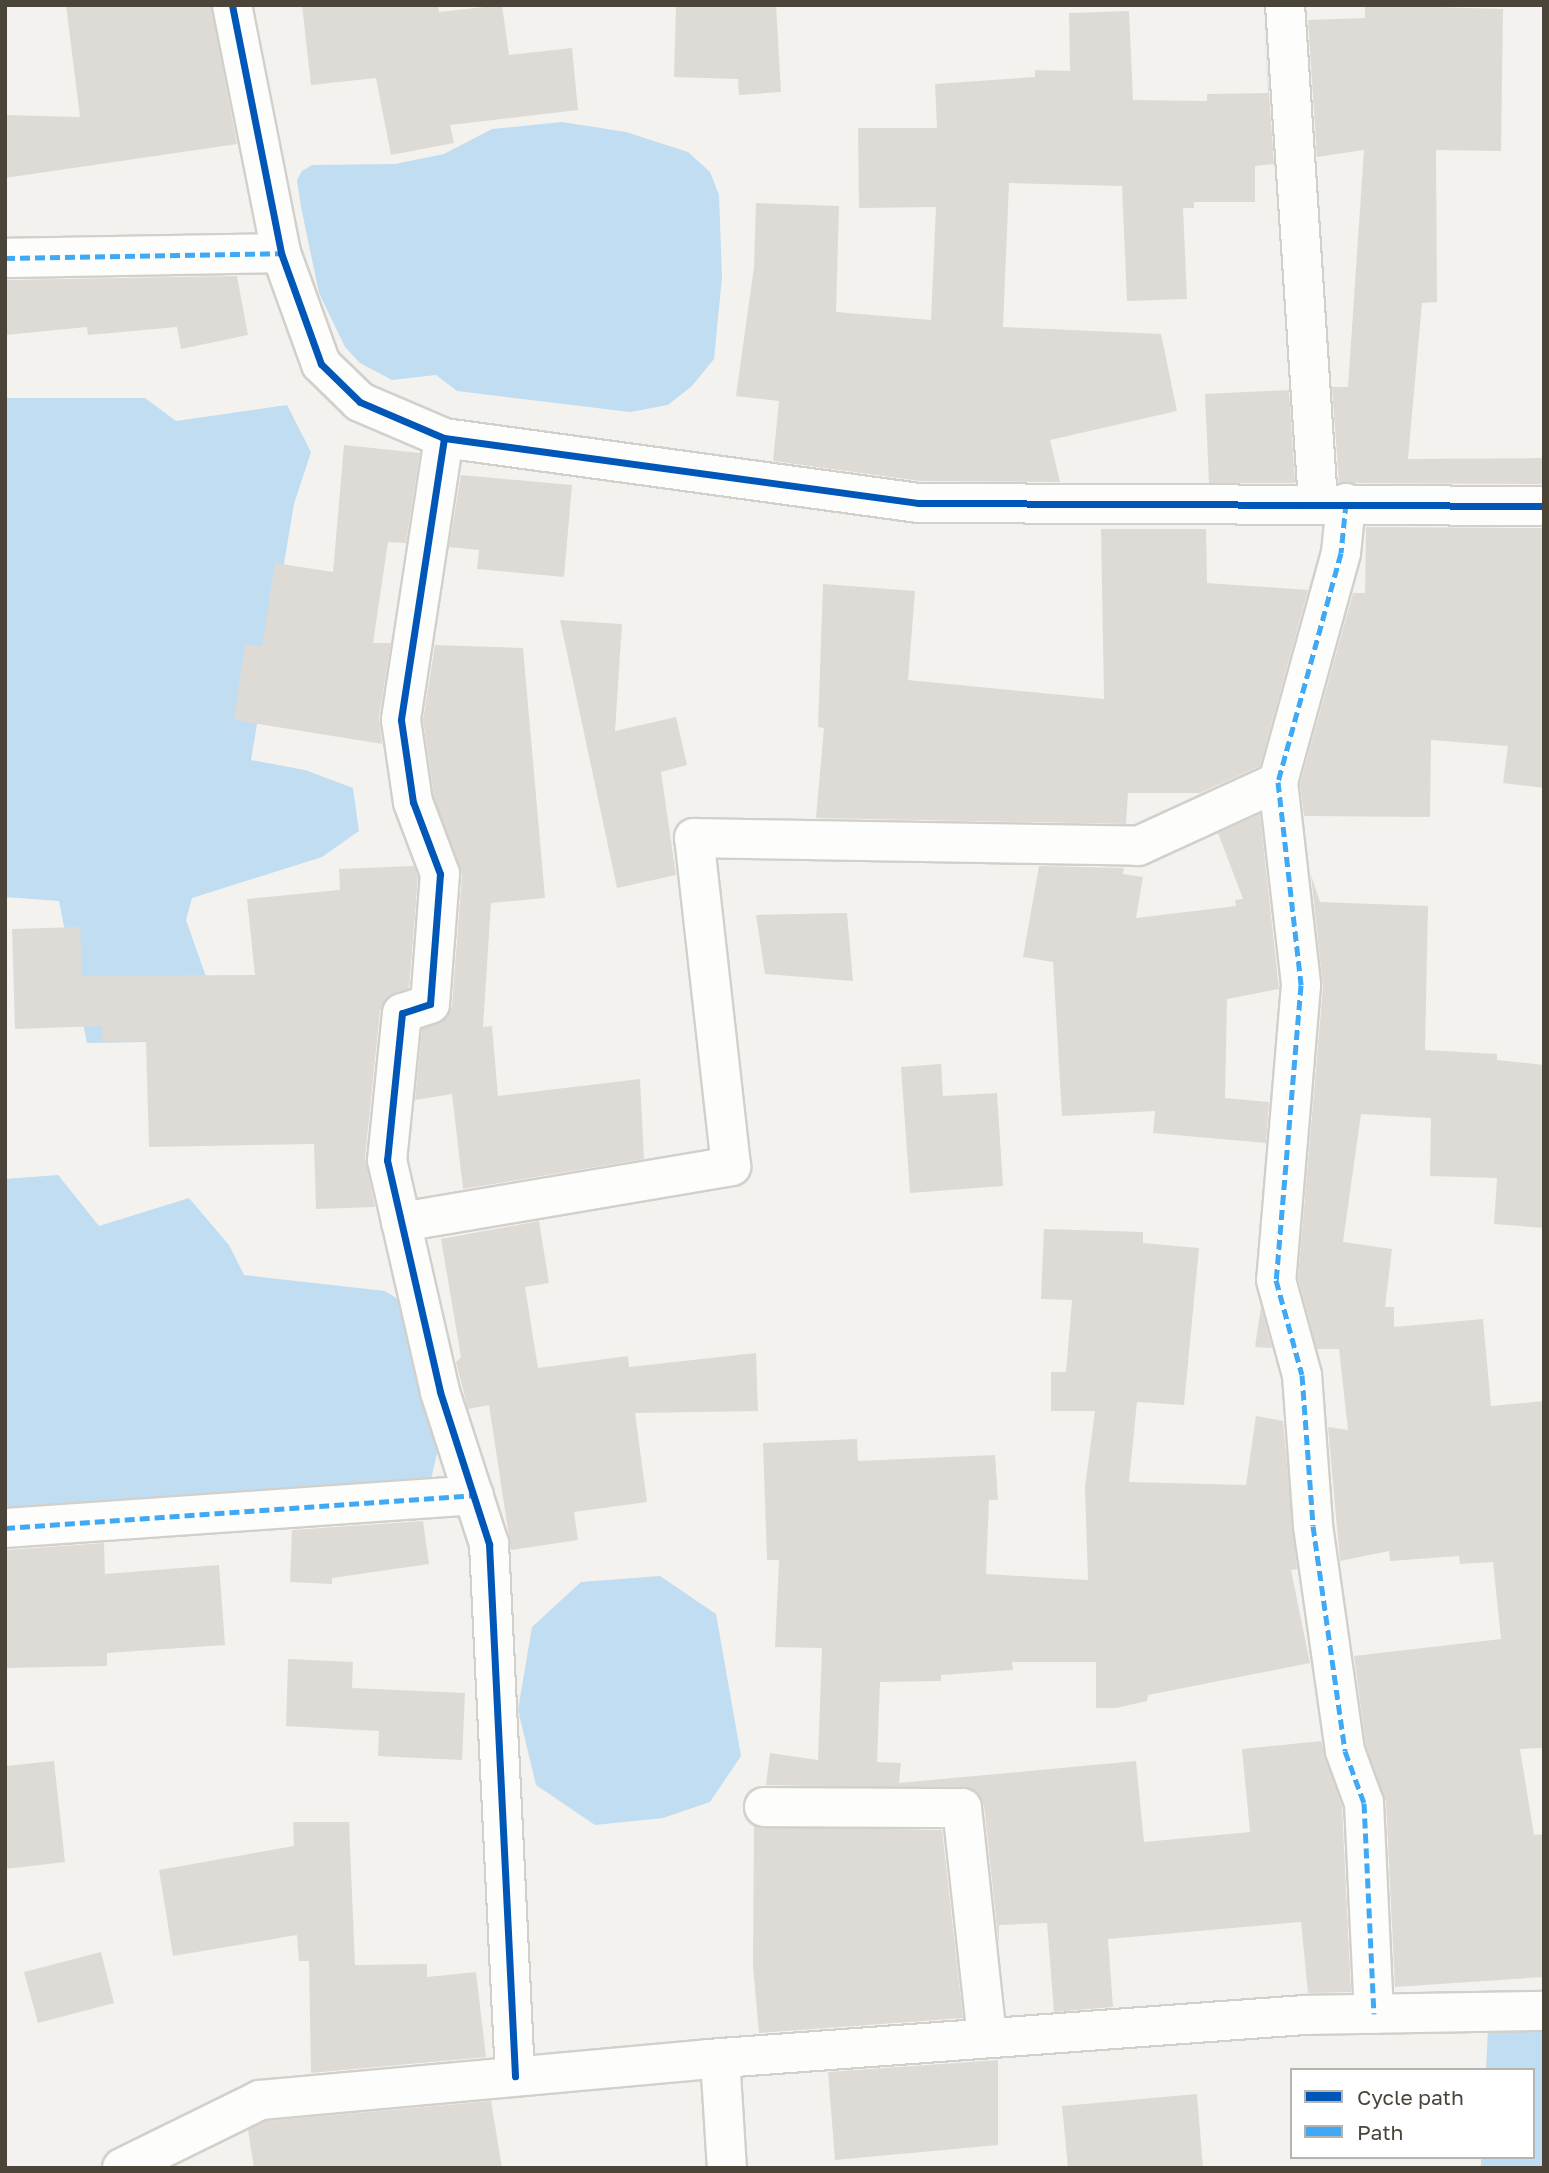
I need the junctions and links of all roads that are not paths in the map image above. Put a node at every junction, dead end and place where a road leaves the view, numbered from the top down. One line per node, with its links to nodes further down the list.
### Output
1 (232, 5): 3 (street)
2 (1285, 5): 6 (street)
3 (281, 253): 4 (street); 5 (street)
4 (5, 258)
5 (444, 438): 6 (street); 9 (street)
6 (1332, 502): 7 (street); 8 (street)
7 (1544, 506)
8 (1278, 782): 9 (street); 14 (street)
9 (401, 1222): 10 (street)
10 (474, 1495): 11 (street); 17 (street)
11 (5, 1528)
12 (764, 1807): 15 (street)
13 (1544, 2011): 14 (street)
14 (1374, 2014): 15 (street)
15 (987, 2038): 16 (street)
16 (720, 2058): 17 (street); 19 (street)
17 (515, 2076): 18 (street)
18 (122, 2168)
19 (727, 2168)

